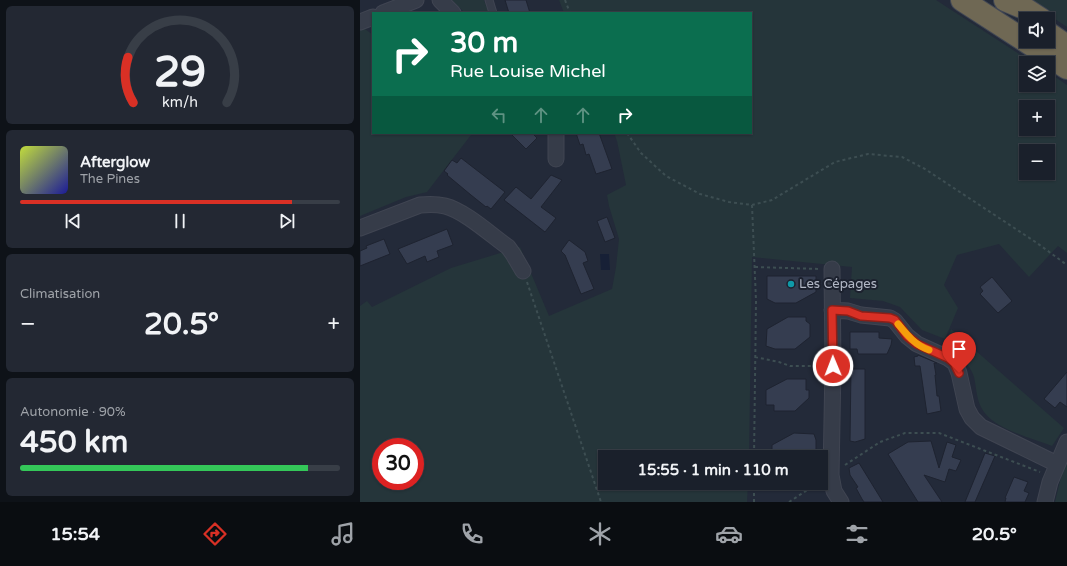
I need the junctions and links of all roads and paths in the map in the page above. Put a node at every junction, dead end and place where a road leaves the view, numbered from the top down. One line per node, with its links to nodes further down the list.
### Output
1 (416, 0): 8 (street)
2 (440, 0): 9 (street)
3 (489, 0): 10 (lane)
4 (564, 0): 11 (path)
5 (962, 0): 20 (highway)
6 (997, 0): 13 (highway)
7 (1005, 0): 12 (highway)
8 (386, 12)
9 (452, 12)
10 (493, 12)
11 (570, 12)
12 (1030, 12)
13 (1019, 14)
14 (372, 17): 15 (street)
15 (360, 22)
16 (1055, 27): 17 (highway)
17 (1067, 35)
18 (1055, 38): 19 (highway)
19 (1067, 46)
20 (1067, 68)
21 (556, 134): 23 (street)
22 (628, 134): 24 (path)
23 (556, 159)
24 (752, 206): 26 (path); 27 (path)
25 (360, 228): 29 (street)
26 (1067, 265)
27 (754, 267): 28 (path); 31 (path)
28 (832, 269): 30 (street)
29 (523, 271): 39 (path)
30 (832, 310): 32 (street); 35 (street)
31 (754, 357): 32 (path); 34 (path)
32 (833, 366): 36 (street)
33 (1067, 442): 35 (street)
34 (754, 450)
35 (1055, 470): 36 (path); 43 (street)
36 (831, 474): 42 (street)
37 (754, 490): 40 (path)
38 (807, 490): 41 (path)
39 (601, 502)
40 (754, 502)
41 (789, 502)
42 (841, 502)
43 (1045, 502)

